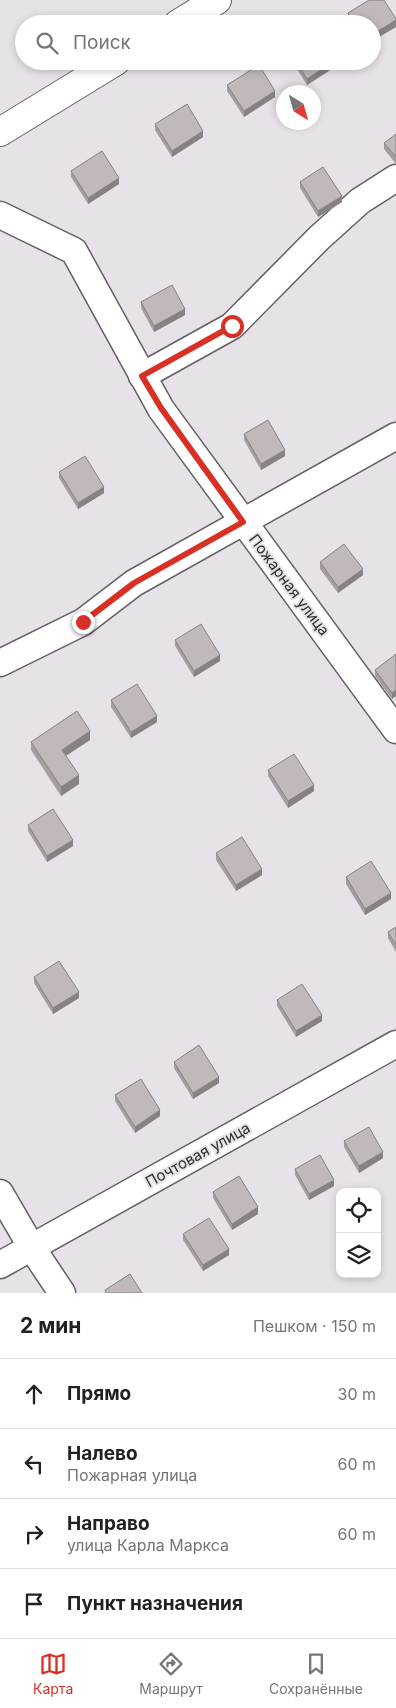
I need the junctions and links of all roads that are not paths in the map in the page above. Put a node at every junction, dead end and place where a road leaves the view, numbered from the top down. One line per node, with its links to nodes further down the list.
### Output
1 (217, 0): 2 (main road)
2 (193, 15)
3 (101, 70): 4 (main road)
4 (0, 132)
5 (396, 178): 7 (street)
6 (0, 215): 7 (street, Пожарная улица)
7 (142, 376): 9 (street, Пожарная улица)
8 (396, 436): 9 (street)
9 (243, 522): 10 (street); 11 (street, Пожарная улица)
10 (0, 663)
11 (396, 730)
12 (396, 1044): 14 (street, Почтовая улица)
13 (0, 1193): 14 (street)
14 (32, 1248): 15 (street, Почтовая улица); 16 (street)
15 (0, 1265)
16 (62, 1293)

